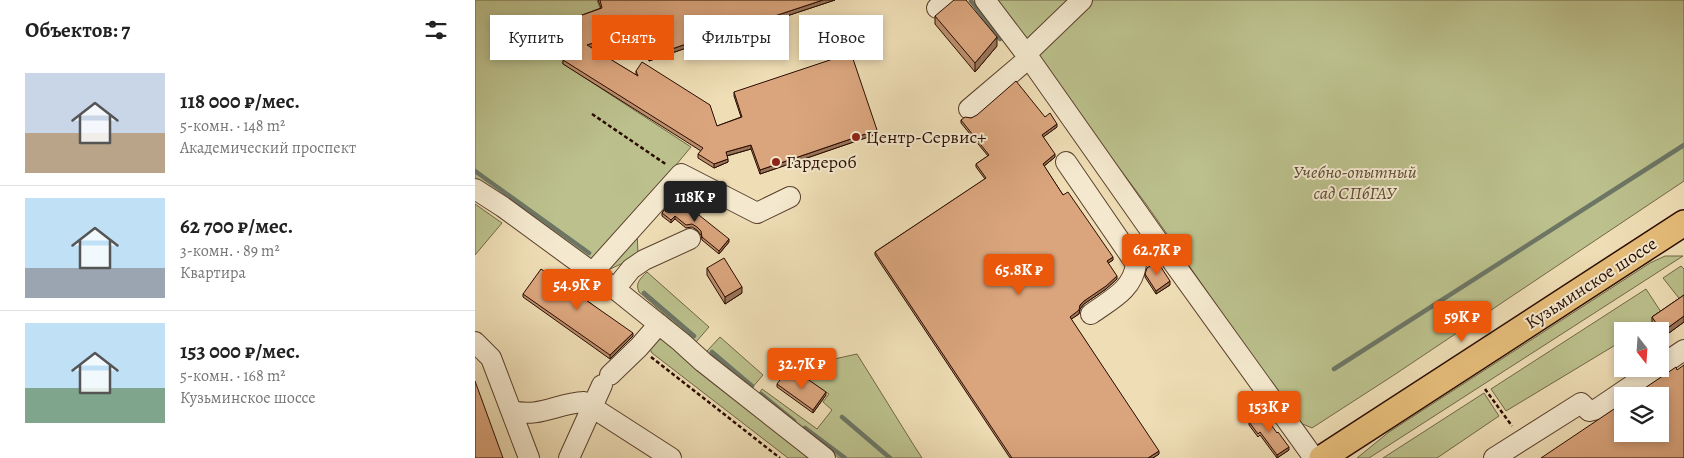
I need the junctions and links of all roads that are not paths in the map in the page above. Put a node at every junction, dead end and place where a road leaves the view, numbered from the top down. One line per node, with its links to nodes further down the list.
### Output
1 (985, 0): 3 (street)
2 (1082, 0): 3 (street)
3 (1027, 56): 4 (street); 10 (street)
4 (969, 110)
5 (1067, 162): 11 (street)
6 (475, 189): 12 (street)
7 (790, 196): 12 (street)
8 (1681, 232): 27 (main road, Кузьминское шоссе)
9 (690, 240): 13 (street)
10 (1161, 246): 11 (street); 26 (street)
11 (1136, 264): 14 (street)
12 (593, 272): 13 (street)
13 (615, 289): 15 (street)
14 (1091, 314)
15 (659, 324): 20 (street); 25 (street)
16 (475, 342): 21 (street)
17 (1684, 350): 18 (street)
18 (1669, 360)
19 (1643, 378): 28 (street)
20 (592, 406): 21 (street); 23 (street); 24 (street)
21 (512, 411): 22 (street)
22 (529, 458)
23 (569, 458)
24 (671, 458)
25 (825, 458)
26 (1314, 458)
27 (1322, 458)
28 (1495, 458)

